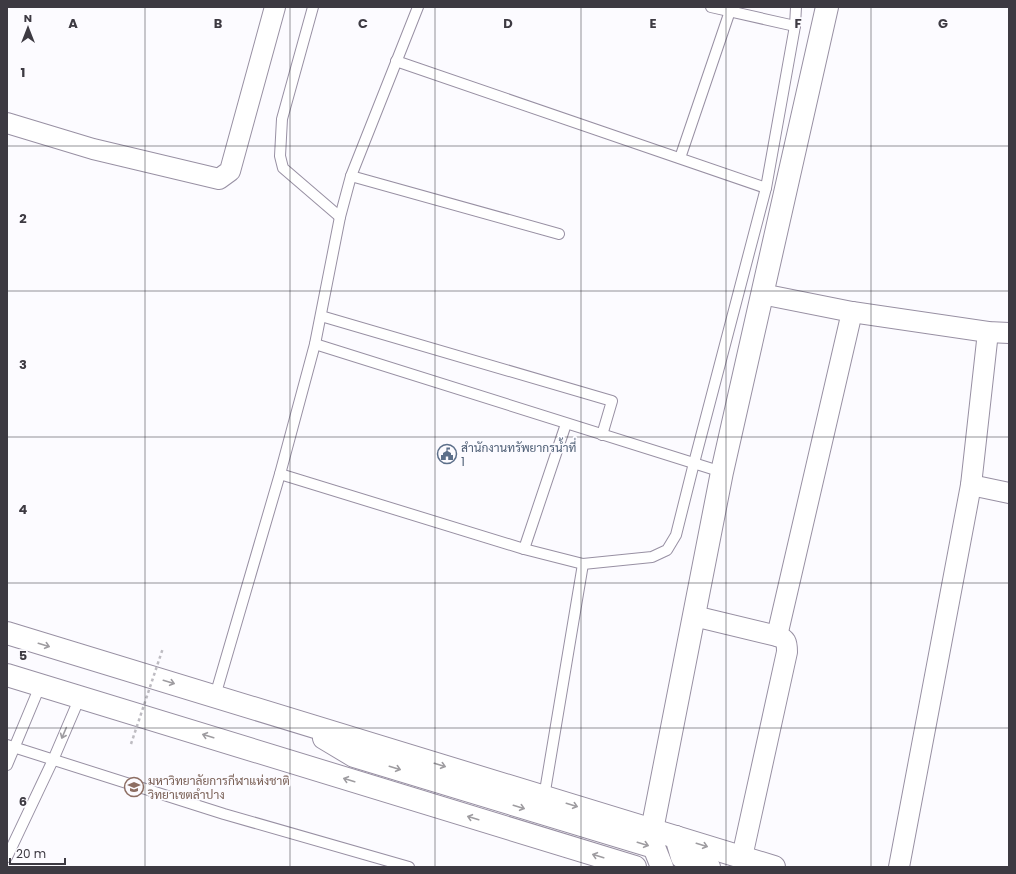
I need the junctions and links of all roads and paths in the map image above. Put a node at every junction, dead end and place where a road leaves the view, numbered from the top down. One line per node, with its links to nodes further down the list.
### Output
1 (275, 7): 10 (street)
2 (313, 7): 14 (lane)
3 (418, 7): 9 (lane)
4 (711, 7): 7 (lane)
5 (796, 7): 8 (lane)
6 (827, 7): 16 (main road)
7 (730, 11): 8 (lane); 11 (lane)
8 (795, 26): 13 (lane)
9 (396, 61): 11 (lane); 12 (lane)
10 (7, 123)
11 (680, 158): 13 (lane)
12 (351, 176): 14 (lane); 15 (lane)
13 (766, 188): 24 (lane)
14 (340, 217): 18 (lane)
15 (559, 234)
16 (762, 294): 17 (street); 25 (main road)
17 (852, 312): 19 (street); 33 (street)
18 (321, 316): 21 (lane); 23 (lane)
19 (988, 332): 20 (street); 27 (street)
20 (1009, 333)
21 (315, 344): 22 (lane); 26 (lane)
22 (566, 424): 23 (lane); 29 (lane)
23 (602, 435): 24 (lane)
24 (694, 463): 25 (lane); 30 (lane)
25 (722, 472): 31 (main road)
26 (280, 474): 29 (lane); 37 (lane)
27 (971, 484): 28 (street); 54 (street)
28 (1009, 493)
29 (524, 549): 30 (lane)
30 (583, 564): 44 (lane)
31 (694, 616): 33 (street); 45 (main road)
32 (7, 633): 37 (main road, one-way to 37)
33 (777, 636): 48 (street)
34 (163, 648): 40 (path, bridge)
35 (7, 675): 36 (main road)
36 (40, 686): 38 (main road); 41 (lane)
37 (215, 696): 39 (main road)
38 (80, 697): 42 (lane, one-way to 42); 50 (main road, one-way to 38)
39 (298, 721): 44 (main road, one-way to 44); 51 (main road, one-way to 51)
40 (131, 744)
41 (11, 746): 42 (lane); 43 (lane)
42 (53, 760): 47 (lane); 49 (lane)
43 (7, 765)
44 (544, 797): 45 (main road, one-way to 45)
45 (652, 830): 46 (main road)
46 (676, 837): 48 (main road, one-way to 48); 52 (main road)
47 (7, 857)
48 (742, 857): 53 (main road)
49 (409, 867)
50 (635, 867)
51 (662, 867)
52 (709, 867)
53 (774, 867)
54 (898, 867)

